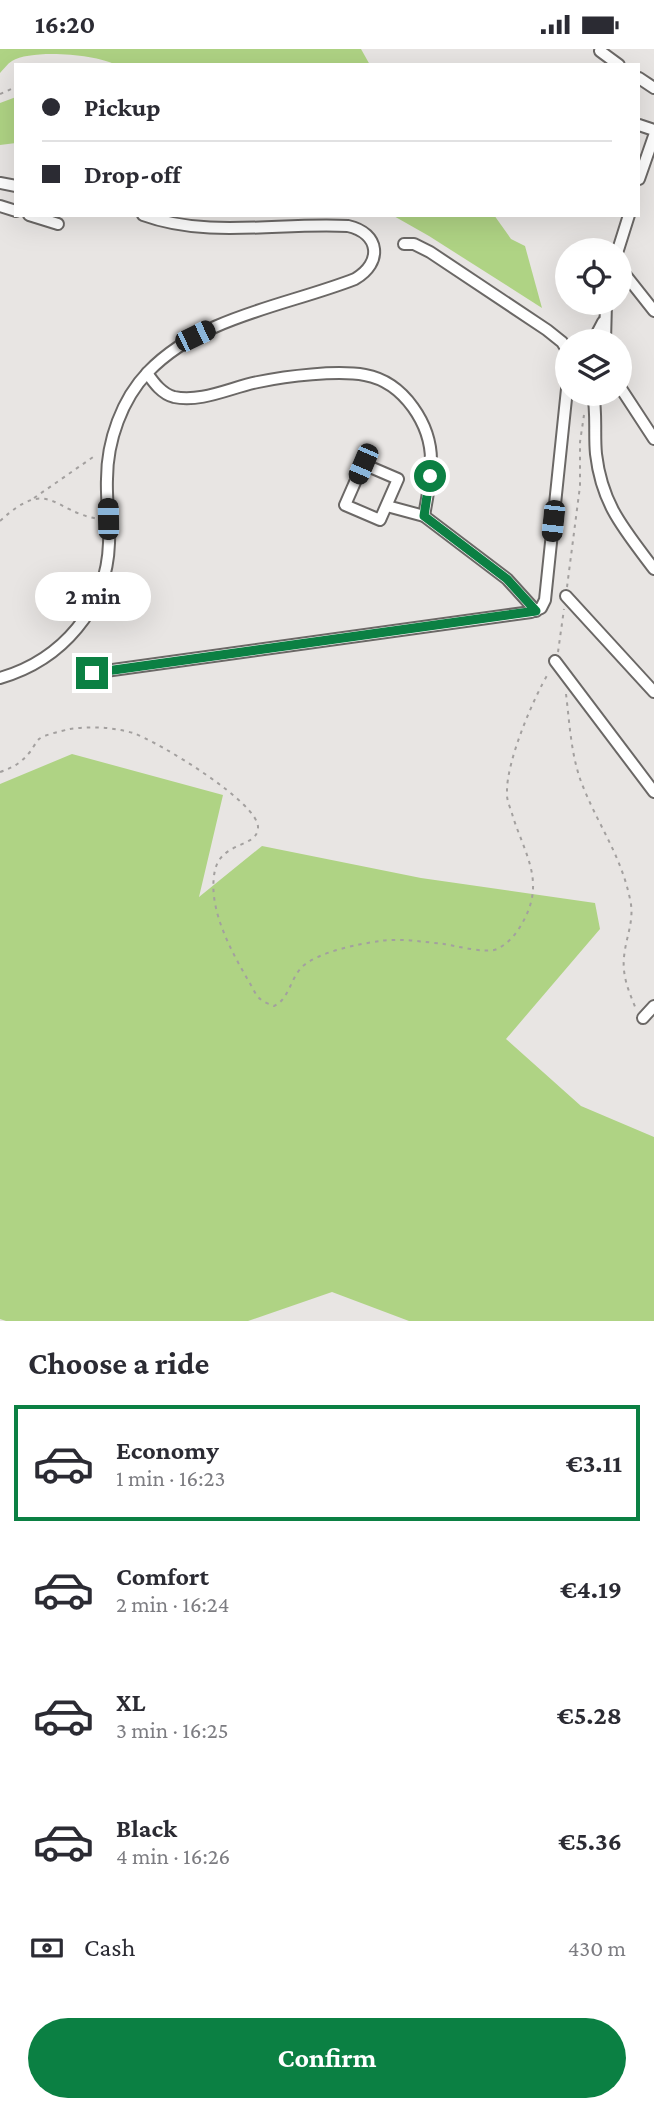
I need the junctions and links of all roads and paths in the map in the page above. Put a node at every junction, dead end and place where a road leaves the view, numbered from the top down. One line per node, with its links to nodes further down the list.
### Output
1 (600, 51): 2 (street)
2 (616, 63)
3 (654, 136): 4 (street)
4 (640, 176)
5 (35, 217): 8 (street)
6 (149, 217): 18 (street)
7 (628, 217): 9 (street)
8 (58, 224)
9 (622, 238)
10 (404, 244): 17 (street)
11 (632, 283): 12 (street)
12 (654, 311)
13 (605, 315): 14 (street)
14 (604, 321): 15 (street); 16 (street)
15 (600, 329)
16 (604, 329)
17 (555, 336)
18 (147, 373): 26 (street); 27 (street)
19 (632, 405): 22 (street)
20 (565, 406): 31 (street)
21 (594, 406): 29 (street)
22 (654, 439)
23 (96, 455): 24 (path)
24 (33, 498): 27 (path); 28 (path)
25 (387, 506): 25 (street); 26 (street)
26 (424, 516): 31 (street)
27 (108, 519): 34 (street)
28 (0, 521)
29 (654, 569)
30 (566, 596): 35 (street)
31 (536, 611): 33 (street)
32 (555, 661): 36 (path); 37 (street)
33 (92, 673)
34 (0, 678)
35 (654, 692)
36 (0, 772)
37 (654, 792)
38 (654, 1006): 39 (street)
39 (643, 1018)

